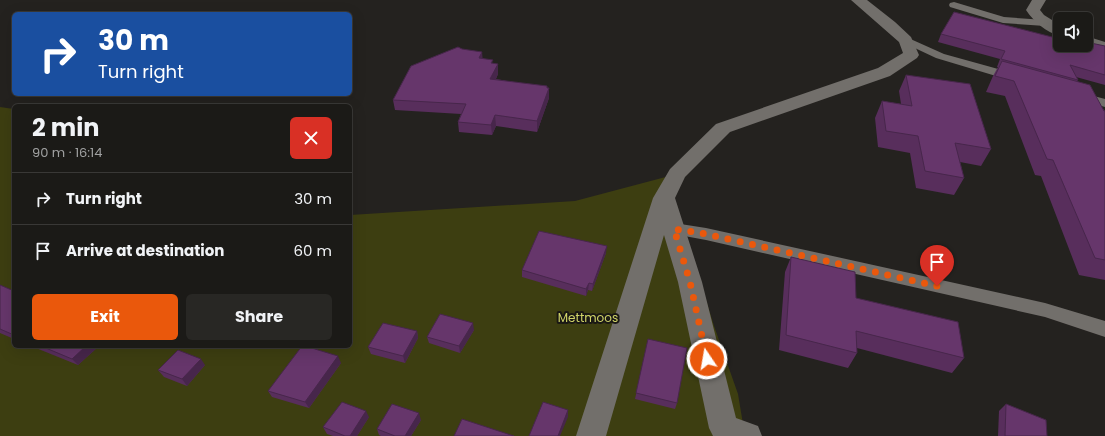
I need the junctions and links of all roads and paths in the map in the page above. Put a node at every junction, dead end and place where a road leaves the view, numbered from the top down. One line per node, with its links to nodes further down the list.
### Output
1 (858, 0): 6 (street)
2 (1039, 0): 4 (street)
3 (954, 5): 4 (lane)
4 (1045, 23): 5 (street)
5 (1053, 27)
6 (906, 40): 9 (lane); 12 (street)
7 (1093, 43): 8 (street)
8 (1105, 47)
9 (1024, 80)
10 (1070, 94): 11 (lane)
11 (1099, 105)
12 (664, 198): 13 (street); 16 (street)
13 (674, 229): 14 (lane); 15 (street)
14 (1105, 329)
15 (731, 433)
16 (591, 436)

